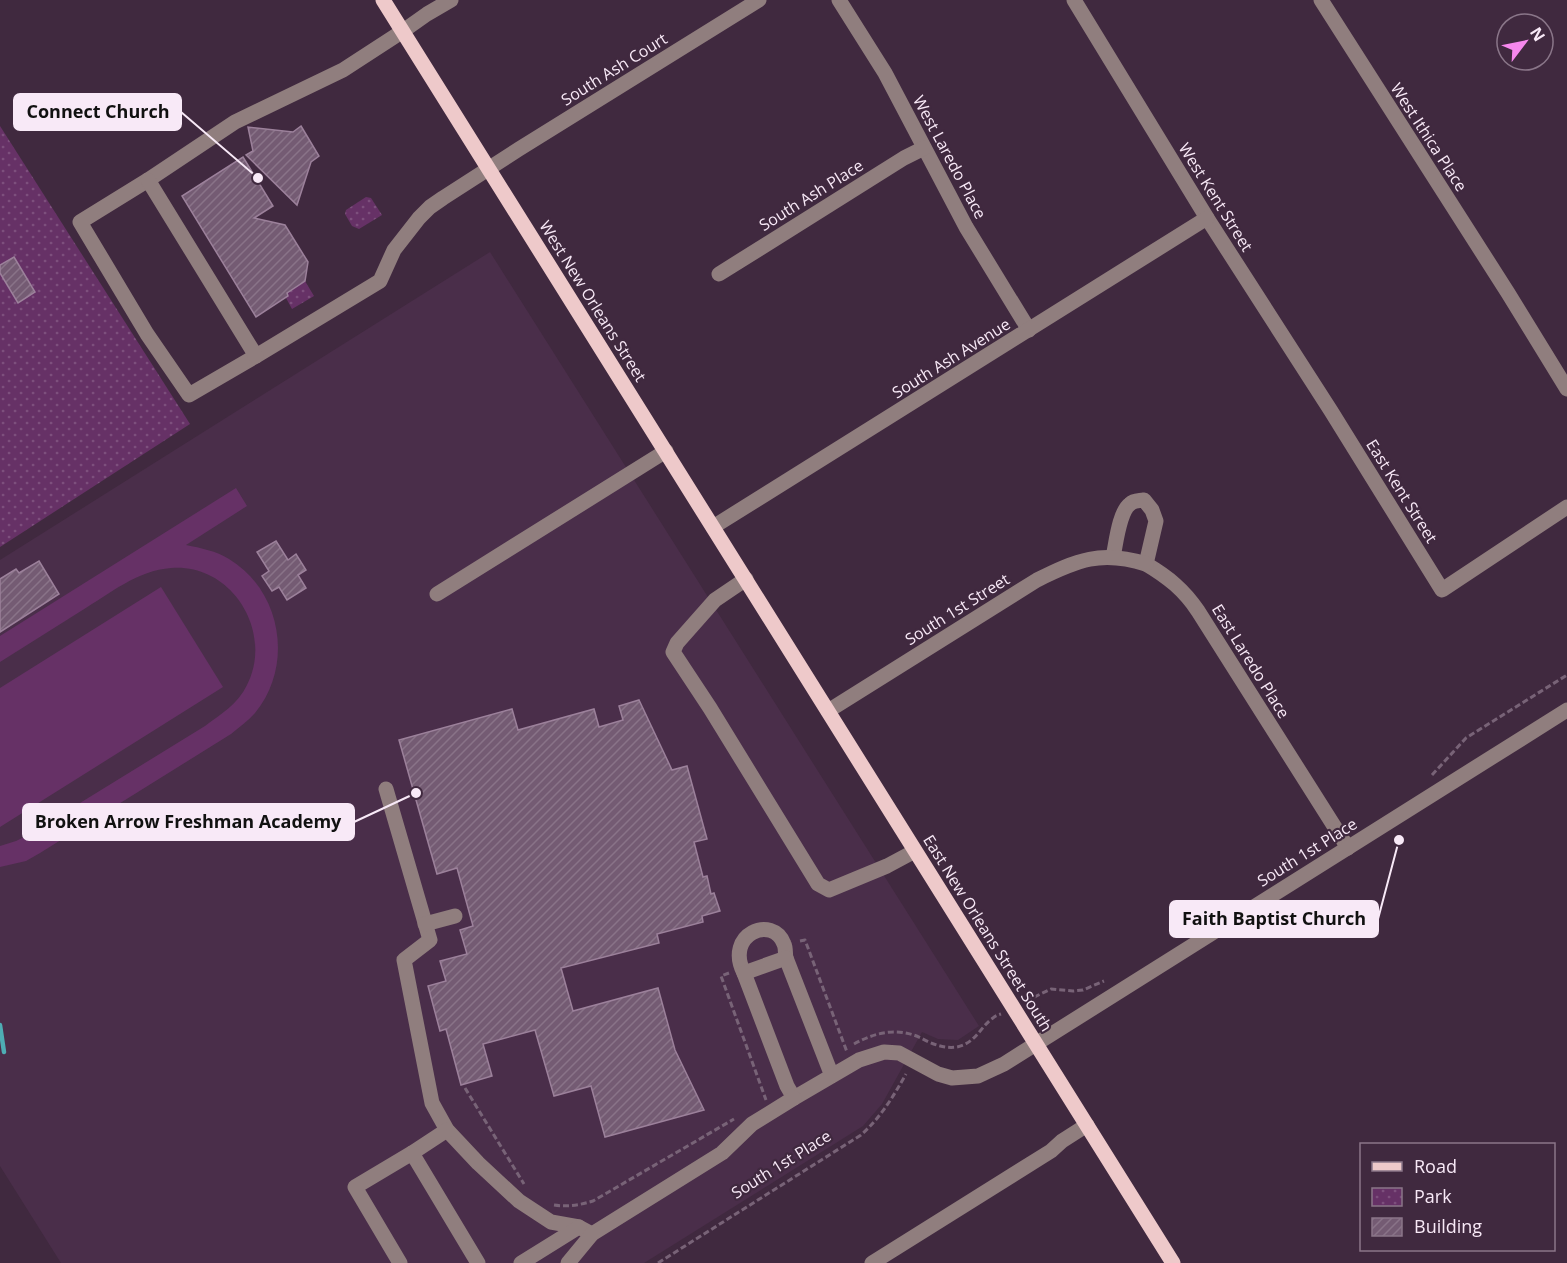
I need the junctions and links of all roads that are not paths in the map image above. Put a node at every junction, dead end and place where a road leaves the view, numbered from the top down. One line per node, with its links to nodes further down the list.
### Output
1 (383, 0): 7 (main road, West New Orleans Street)
2 (450, 0): 7 (street)
3 (759, 0): 9 (street, South Ash Court)
4 (839, 0): 8 (street, West Laredo Place)
5 (1074, 0): 11 (street, West Kent Street)
6 (1322, 1): 15 (street, West Ithica Place)
7 (403, 31): 9 (main road, West New Orleans Street); 10 (street)
8 (924, 148): 12 (street, South Ash Place); 13 (street, West Laredo Place)
9 (489, 168): 14 (street, South Ash Court); 17 (main road, West New Orleans Street)
10 (148, 180): 14 (street); 14 (street, South Ash Court)
11 (1207, 218): 13 (street, South Ash Avenue); 16 (street, West Kent Street)
12 (719, 274)
13 (1029, 330): 19 (street, South Ash Avenue)
14 (256, 356)
15 (1567, 389)
16 (1331, 411): 18 (street, East Kent Street)
17 (666, 451): 19 (main road, West New Orleans Street); 23 (street)
18 (1567, 507)
19 (713, 527): 22 (main road, West New Orleans Street)
20 (1113, 557): 21 (street, South 1st Street); 21 (street); 25 (street, South 1st Street)
21 (1146, 564): 28 (street, East Laredo Place)
22 (746, 579): 24 (main road, West New Orleans Street); 29 (street)
23 (437, 594)
24 (772, 622): 25 (main road, East New Orleans Street South)
25 (828, 711): 29 (main road, East New Orleans Street South)
26 (1567, 711): 28 (street, South 1st Place)
27 (386, 789): 31 (street)
28 (1348, 848): 34 (street, South 1st Place)
29 (915, 851): 34 (main road, East New Orleans Street South)
30 (455, 916): 31 (street)
31 (426, 924): 38 (street)
32 (786, 958): 33 (street); 33 (street); 35 (street)
33 (744, 973): 36 (street)
34 (1036, 1044): 35 (street, South 1st Place); 37 (main road, East New Orleans Street South)
35 (829, 1070): 36 (street, South 1st Place)
36 (790, 1092): 40 (street, South 1st Place)
37 (1087, 1125): 45 (street); 46 (main road, East New Orleans Street South)
38 (447, 1130): 39 (street); 40 (street)
39 (412, 1153): 41 (street); 42 (street)
40 (585, 1231): 43 (street, South 1st Place); 44 (street)
41 (400, 1263)
42 (478, 1263)
43 (521, 1263)
44 (568, 1263)
45 (872, 1263)
46 (1173, 1263)

